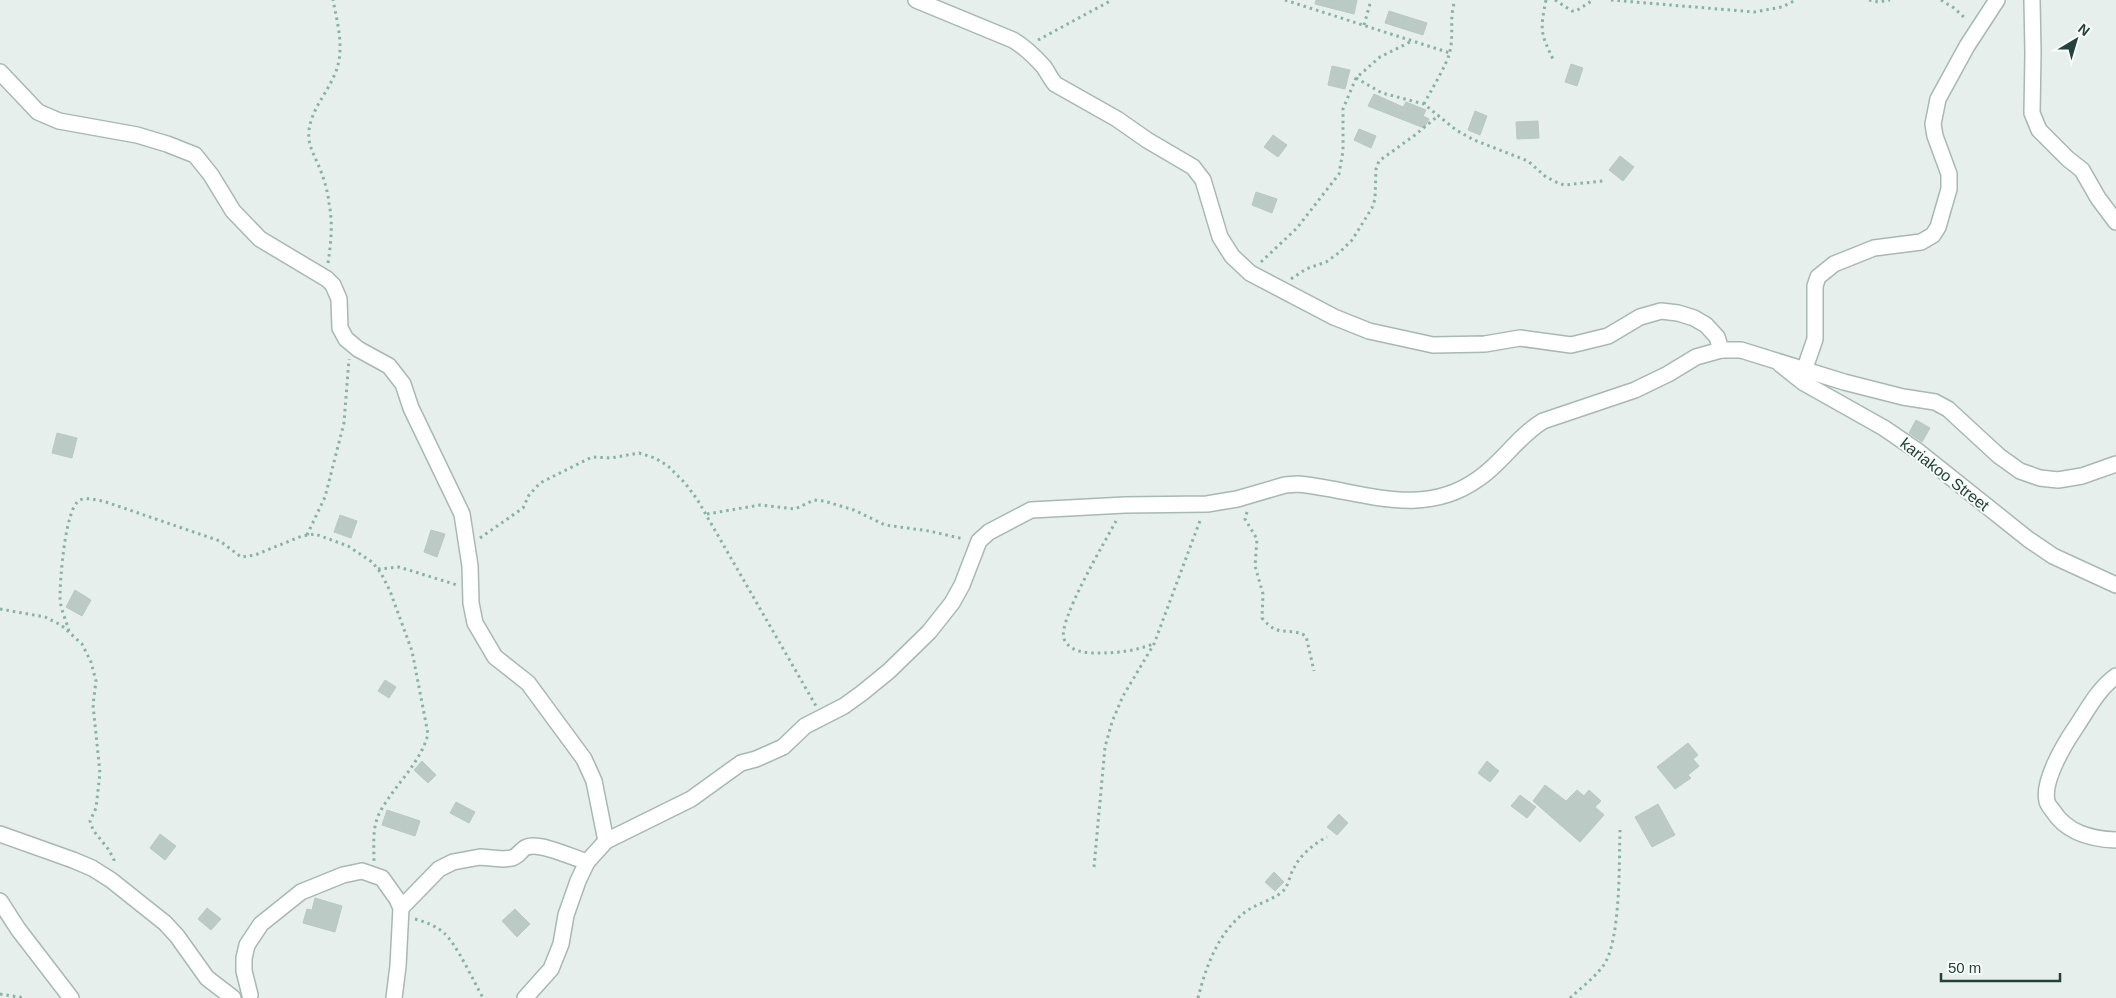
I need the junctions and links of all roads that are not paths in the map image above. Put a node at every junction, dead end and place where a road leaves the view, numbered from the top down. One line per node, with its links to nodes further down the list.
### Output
1 (916, 0): 6 (street)
2 (1997, 0): 8 (street)
3 (2032, 0): 5 (street)
4 (0, 72): 14 (street)
5 (2116, 222)
6 (1721, 350): 7 (street); 14 (street)
7 (1775, 360): 8 (street); 10 (street, kariakoo Street)
8 (1805, 368): 9 (street)
9 (2116, 464)
10 (2116, 585)
11 (2116, 676): 13 (street)
12 (0, 834): 20 (street)
13 (2116, 840)
14 (606, 842): 15 (street)
15 (587, 862): 17 (street); 22 (street)
16 (0, 901): 19 (street)
17 (401, 912): 18 (street); 21 (street)
18 (250, 997)
19 (71, 998)
20 (233, 998)
21 (394, 998)
22 (525, 998)

